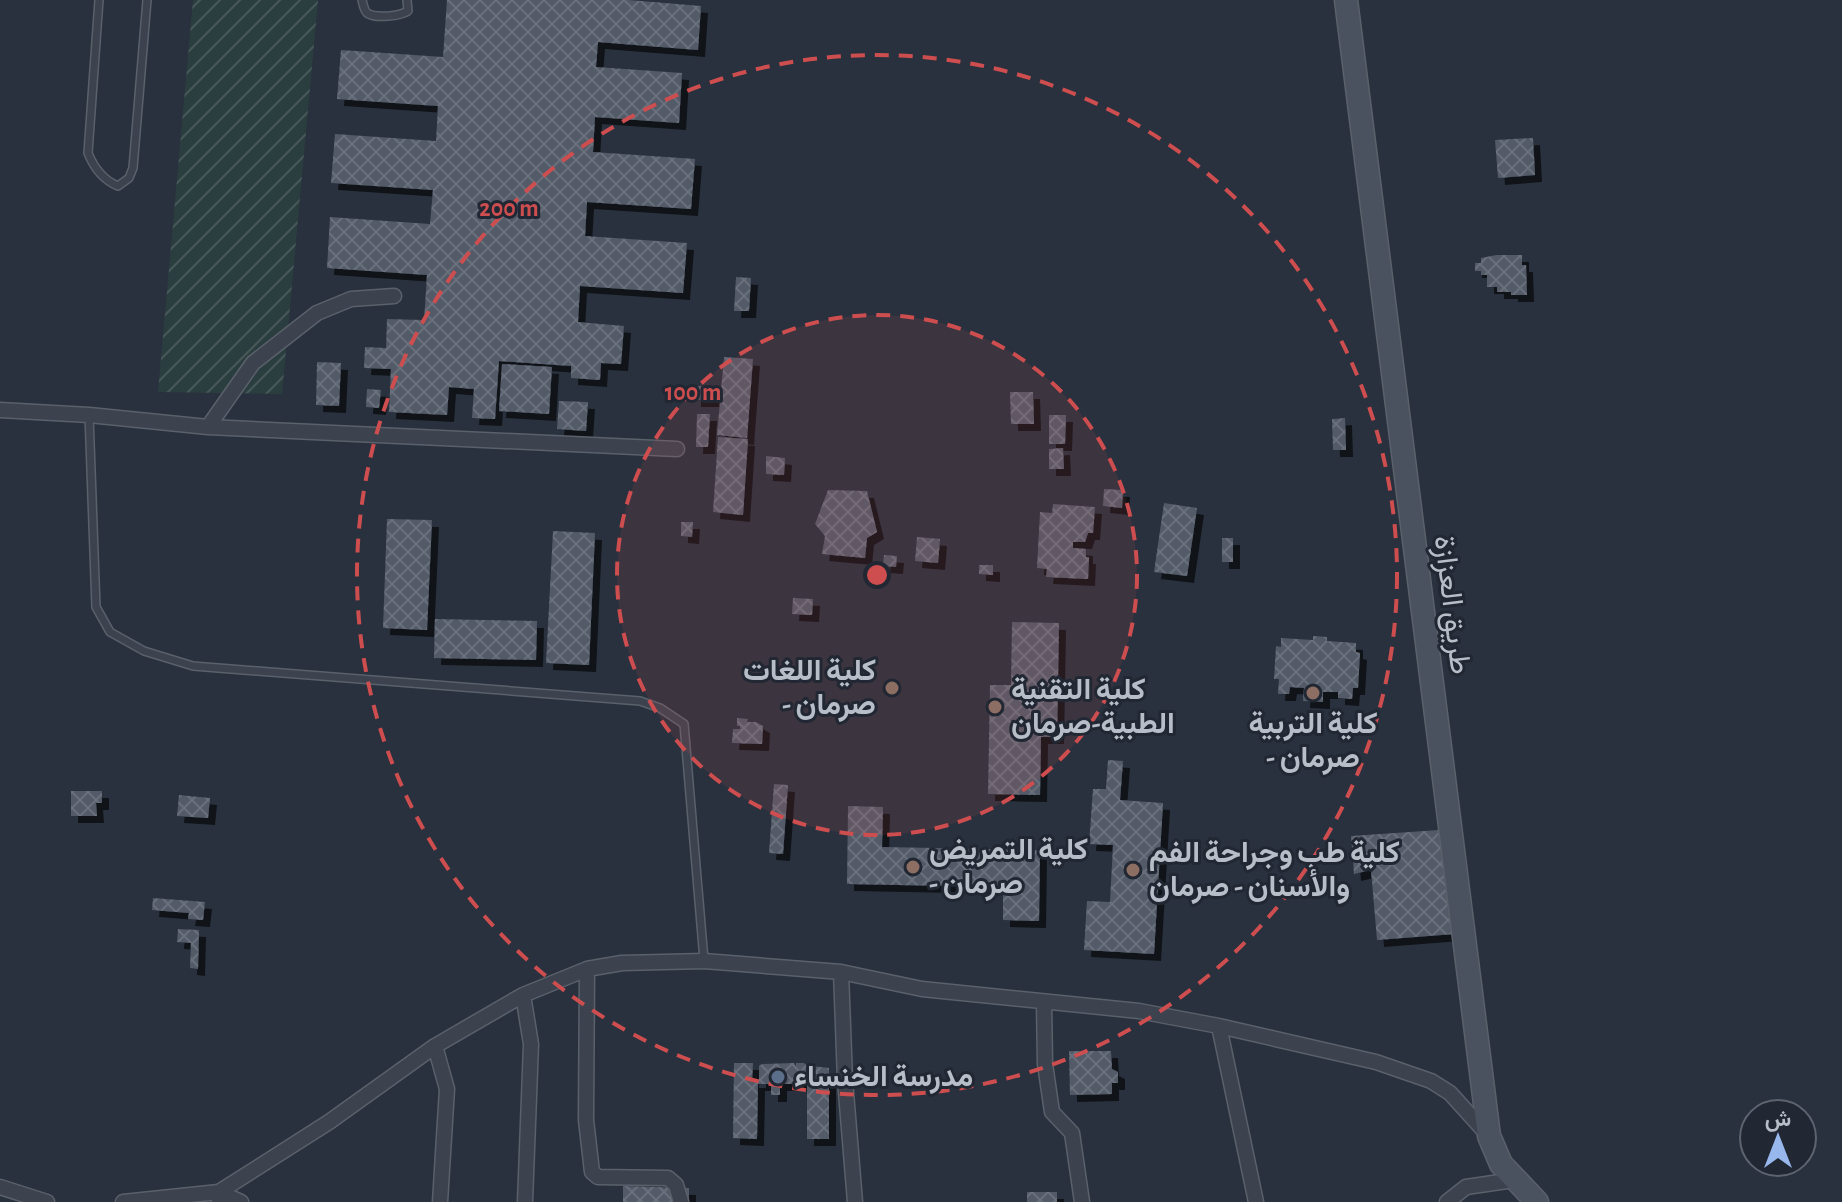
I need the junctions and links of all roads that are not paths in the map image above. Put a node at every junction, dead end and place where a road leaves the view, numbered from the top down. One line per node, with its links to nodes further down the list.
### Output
1 (99, 0): 2 (lane)
2 (147, 0)
3 (362, 0): 4 (lane)
4 (407, 0)
5 (1346, 0): 18 (street, طريق العزازة)
6 (394, 296): 9 (street)
7 (0, 410): 8 (street)
8 (89, 415): 9 (street); 11 (lane)
9 (208, 427): 10 (street)
10 (677, 449)
11 (704, 961): 12 (street); 13 (street)
12 (587, 969): 14 (street); 27 (street)
13 (841, 972): 15 (street); 28 (street)
14 (523, 995): 17 (street); 26 (street)
15 (1044, 1002): 16 (street); 29 (street)
16 (1219, 1026): 18 (street); 30 (street)
17 (435, 1046): 21 (street); 25 (street)
18 (1489, 1136): 19 (street, طريق العزازة)
19 (1514, 1180): 31 (street); 32 (street, طريق العزازة)
20 (0, 1187): 22 (street)
21 (219, 1197): 23 (street); 24 (street)
22 (47, 1202)
23 (123, 1202)
24 (241, 1202)
25 (440, 1202)
26 (525, 1202)
27 (681, 1202)
28 (855, 1202)
29 (1082, 1202)
30 (1256, 1202)
31 (1447, 1202)
32 (1537, 1202)

